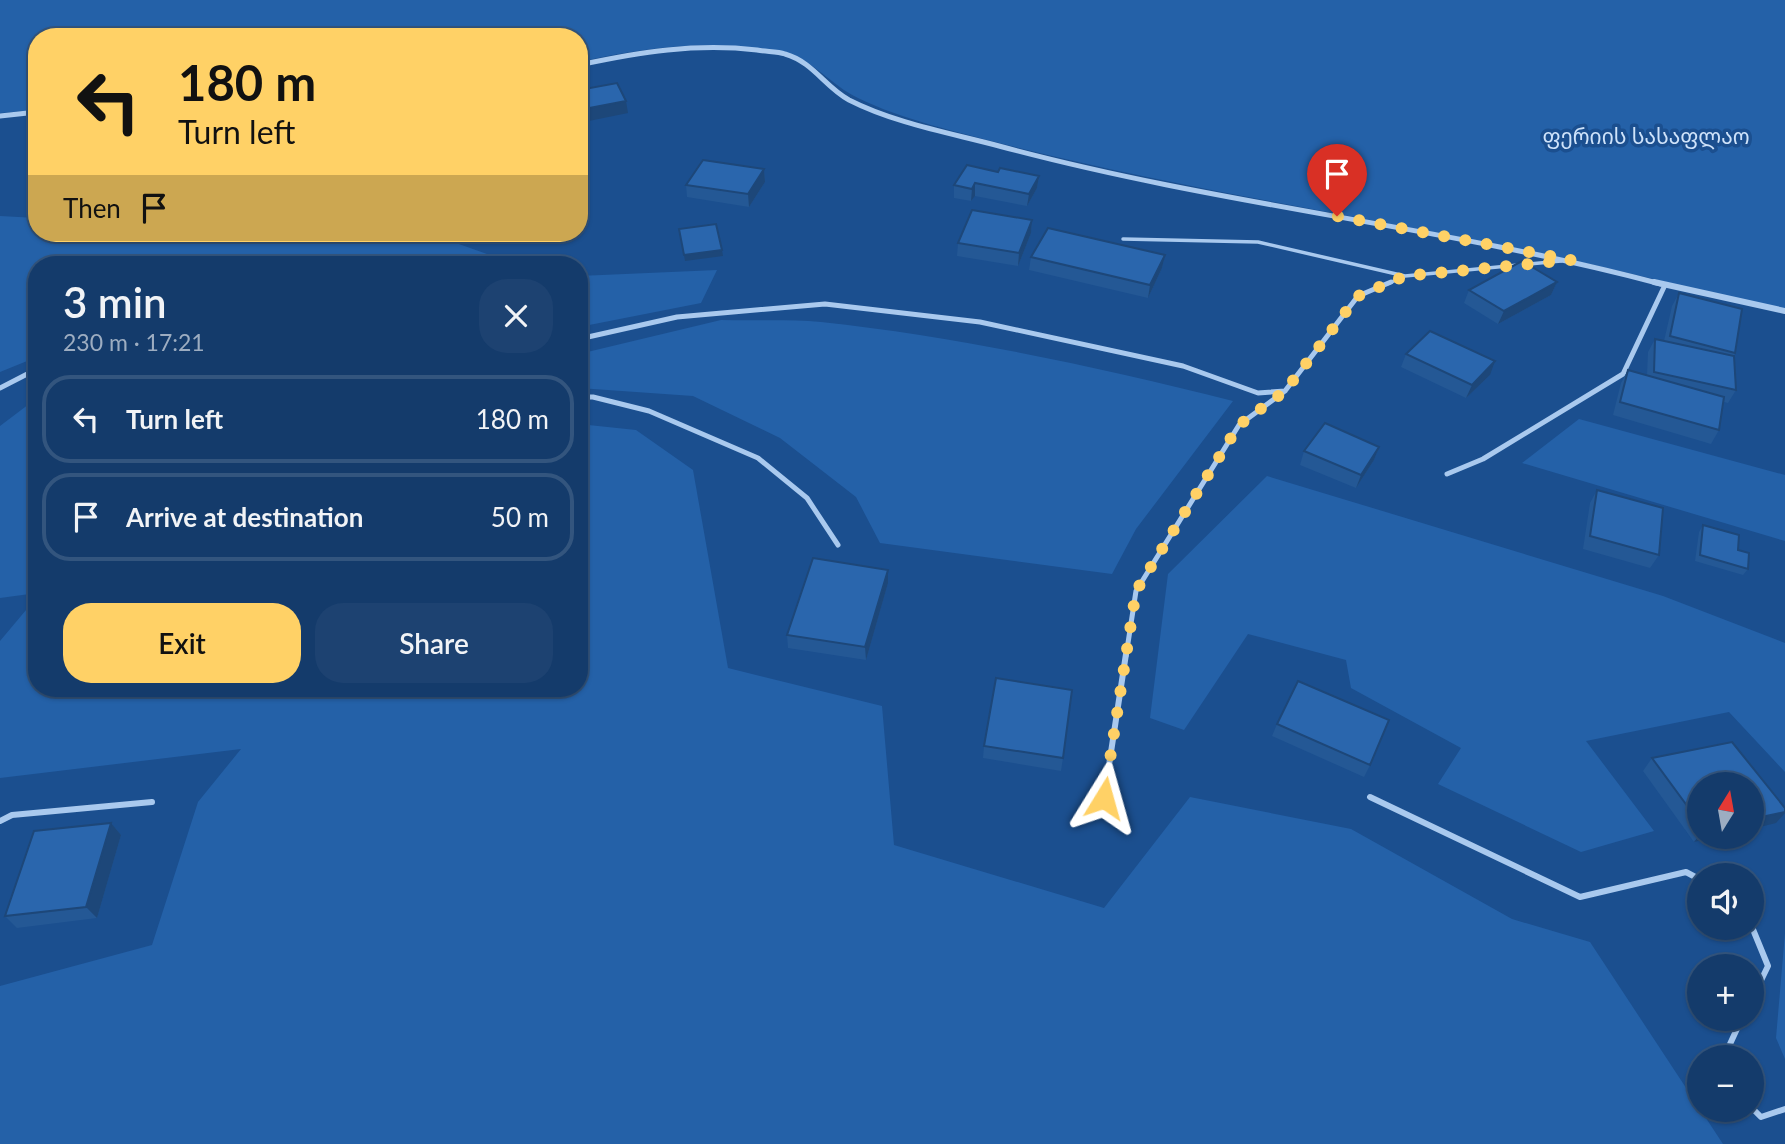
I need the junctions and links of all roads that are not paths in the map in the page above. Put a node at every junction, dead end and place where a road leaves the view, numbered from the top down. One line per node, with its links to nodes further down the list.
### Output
1 (588, 63): 5 (street)
2 (28, 114): 3 (street)
3 (0, 116)
4 (1124, 239): 6 (lane)
5 (1571, 260): 6 (lane); 7 (street)
6 (1405, 276): 12 (lane)
7 (1665, 285): 8 (street); 14 (lane)
8 (1785, 311)
9 (588, 337): 12 (lane)
10 (28, 374): 11 (lane)
11 (0, 388)
12 (1285, 391): 17 (lane)
13 (588, 397): 15 (lane)
14 (1447, 474)
15 (838, 545)
16 (1370, 797): 20 (lane)
17 (1104, 798)
18 (152, 802): 19 (lane)
19 (0, 821)
20 (1687, 873)
21 (1764, 956): 22 (lane)
22 (1764, 974)
23 (1785, 1109): 24 (lane)
24 (1764, 1116)

